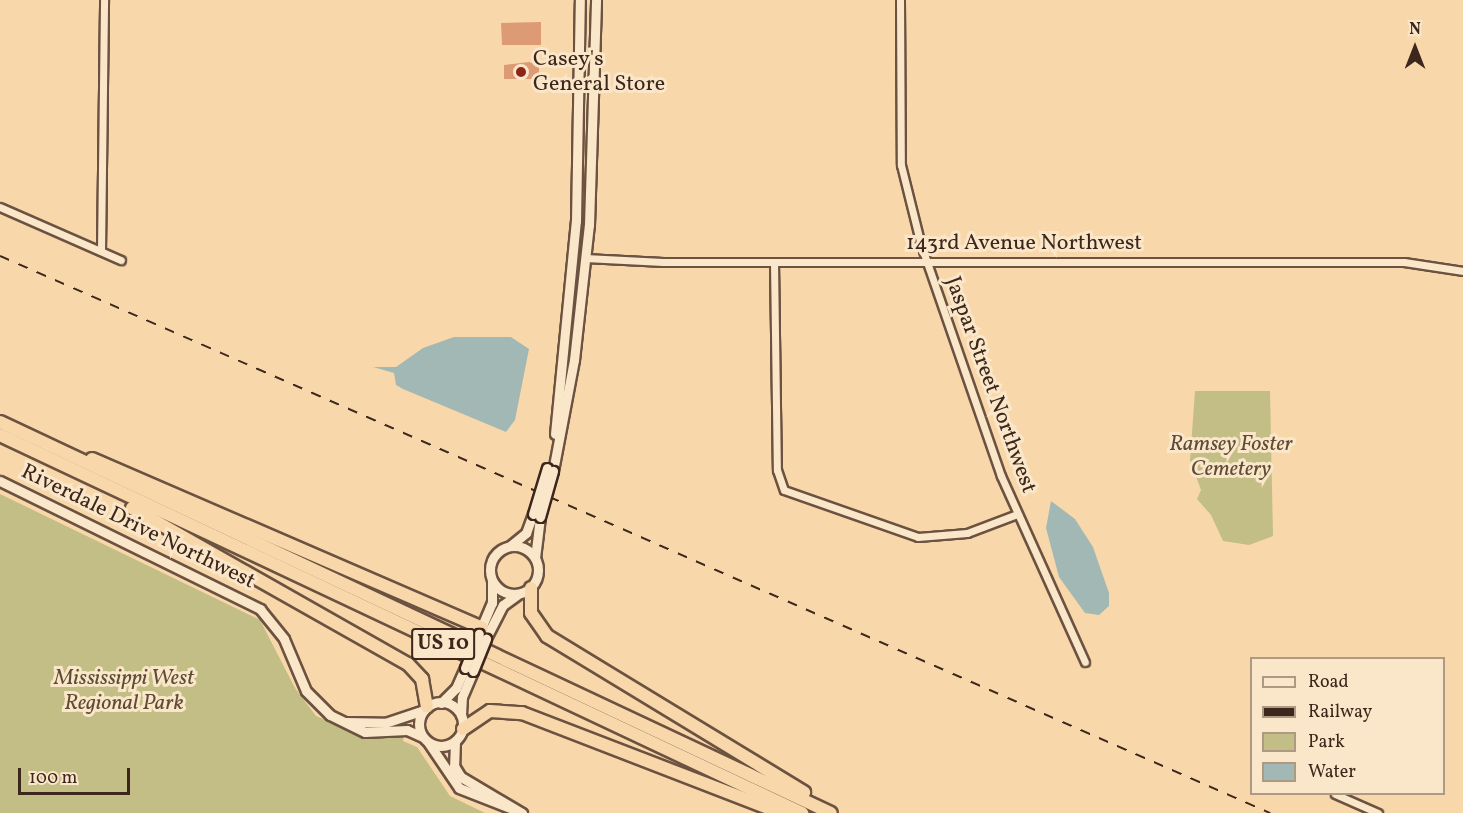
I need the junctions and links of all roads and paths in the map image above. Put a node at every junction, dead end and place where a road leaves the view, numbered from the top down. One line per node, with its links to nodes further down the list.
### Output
1 (104, 0): 6 (street)
2 (580, 0): 15 (street)
3 (596, 0): 7 (street)
4 (900, 0): 10 (street, Jaspar Street Northwest)
5 (0, 207): 6 (street)
6 (101, 251): 8 (street)
7 (585, 258): 9 (street, 143rd Avenue Northwest); 15 (street)
8 (121, 260)
9 (774, 261): 10 (street, 143rd Avenue Northwest); 18 (street)
10 (927, 262): 11 (street, 143rd Avenue Northwest); 18 (street, Jaspar Street Northwest)
11 (1463, 271)
12 (0, 422): 14 (highway, US 10)
13 (0, 435): 16 (highway, US 10)
14 (32, 437): 25 (highway); 40 (highway, US 10)
15 (550, 470): 19 (street, bridge)
16 (83, 476): 29 (highway); 39 (highway, US 10)
17 (0, 481): 31 (street, Riverdale Drive Northwest)
18 (1017, 514): 26 (street, Jaspar Street Northwest)
19 (536, 516): 20 (street); 21 (street)
20 (510, 546): 21 (street); 22 (street)
21 (535, 558): 23 (street)
22 (492, 582): 24 (street); 25 (street)
23 (531, 588): 24 (street); 41 (highway)
24 (517, 595): 25 (street)
25 (482, 633): 27 (street, bridge)
26 (1085, 662)
27 (469, 670): 28 (street); 30 (street)
28 (441, 702): 29 (street); 30 (street)
29 (426, 709): 31 (street); 33 (street)
30 (461, 715): 32 (street)
31 (341, 721): 33 (street, Riverdale Drive Northwest)
32 (463, 729): 34 (street); 38 (highway)
33 (426, 740): 34 (street); 36 (street)
34 (455, 741): 36 (street)
35 (1337, 795): 42 (street)
36 (510, 808): 37 (street)
37 (522, 813)
38 (781, 813)
39 (802, 813)
40 (831, 813)
41 (838, 813)
42 (1378, 813)

